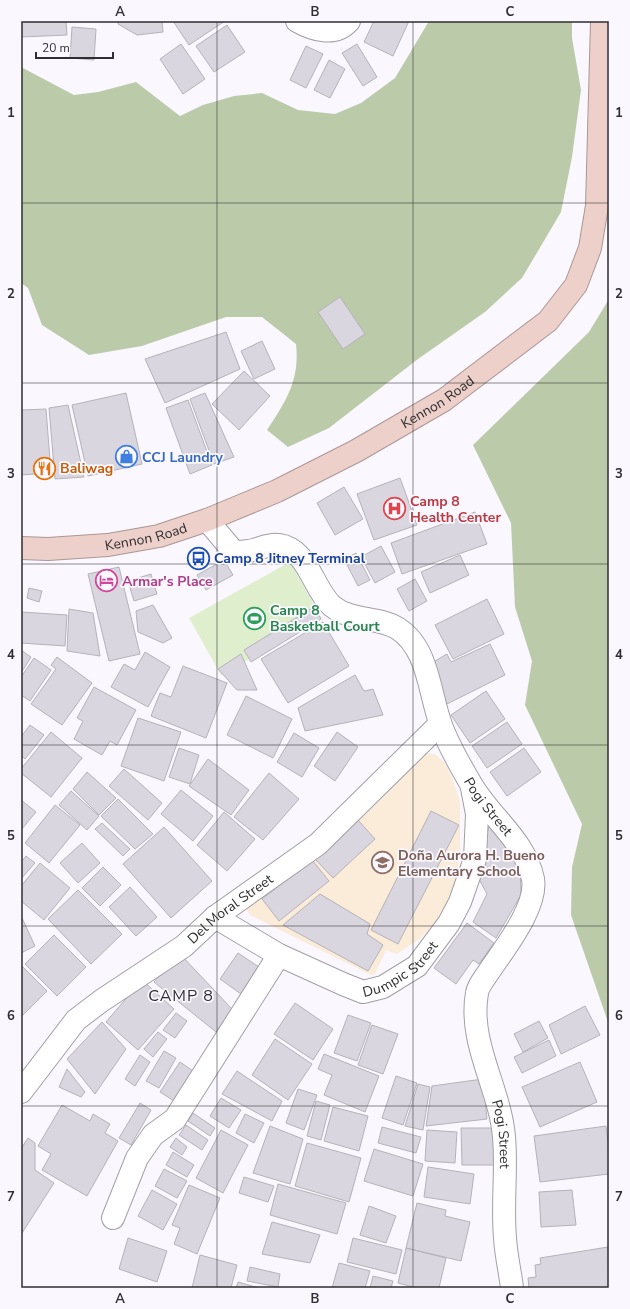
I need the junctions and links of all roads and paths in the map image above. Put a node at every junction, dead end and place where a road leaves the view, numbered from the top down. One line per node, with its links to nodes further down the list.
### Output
1 (297, 21): 2 (street)
2 (349, 21)
3 (602, 21): 4 (highway, Kennon Road)
4 (207, 520): 5 (highway, Kennon Road); 6 (street, Pogi Street)
5 (21, 548)
6 (440, 724): 7 (street, Pogi Street); 8 (street, Del Moral Street)
7 (472, 786): 9 (street, Dumpic Street); 12 (street, Pogi Street)
8 (215, 917): 9 (street, Dumpic Street); 10 (street, Del Moral Street)
9 (279, 954): 11 (street)
10 (21, 1092)
11 (113, 1218)
12 (512, 1288)

